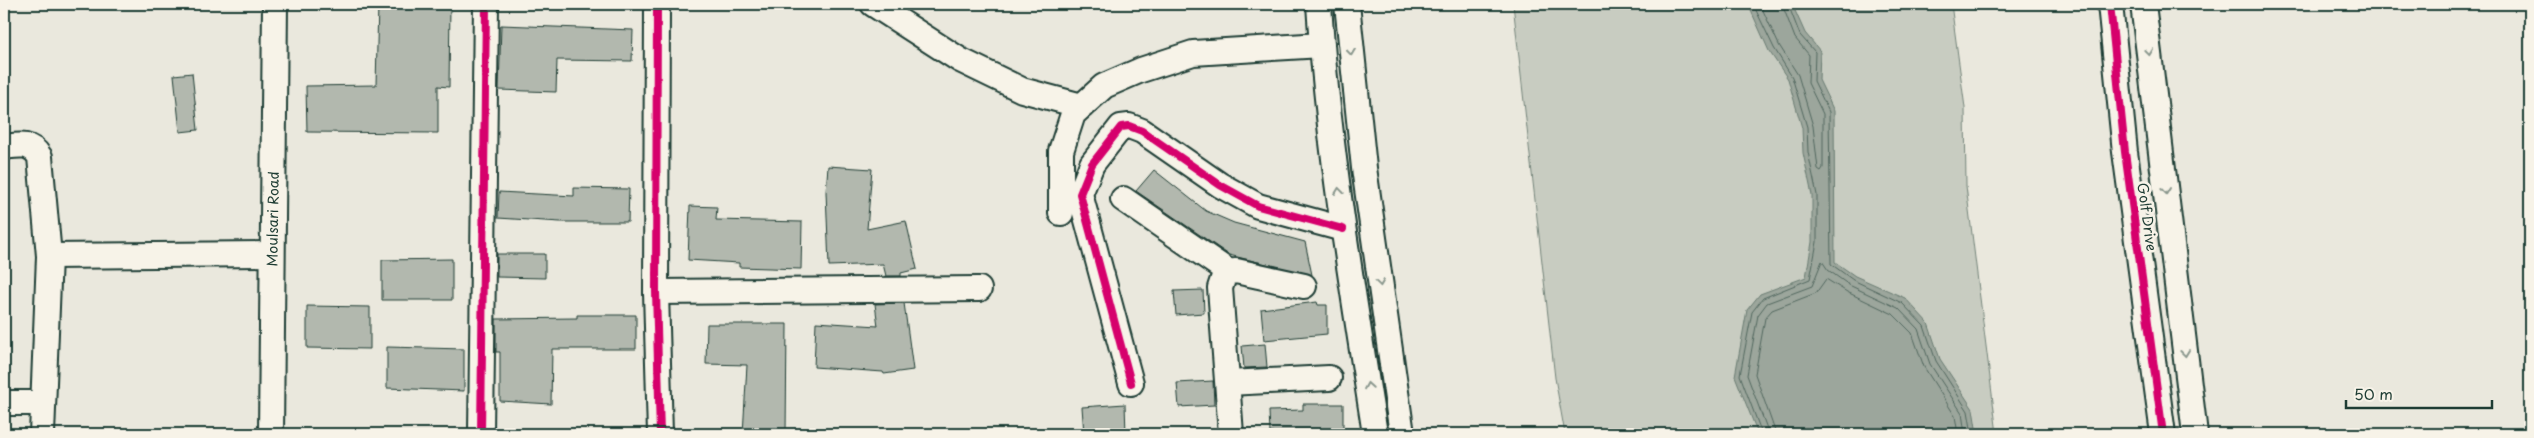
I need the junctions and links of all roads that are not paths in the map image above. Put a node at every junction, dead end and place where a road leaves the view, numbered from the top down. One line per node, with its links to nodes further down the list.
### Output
1 (275, 4): 15 (street, Moulsari Road)
2 (486, 4): 30 (street)
3 (657, 4): 22 (street)
4 (873, 4): 10 (street)
5 (1319, 4): 9 (street)
6 (1347, 4): 16 (street, one-way to 16)
7 (2110, 4): 35 (street, Golf Drive)
8 (2143, 4): 36 (street, Golf Drive, one-way to 36)
9 (1322, 45): 10 (street); 14 (street, one-way to 9)
10 (1082, 106): 13 (street)
11 (4, 147): 17 (street)
12 (1123, 199): 19 (street)
13 (1061, 213)
14 (1344, 229): 18 (street); 24 (street)
15 (272, 254): 17 (street); 29 (street, Moulsari Road)
16 (1376, 255): 18 (street); 34 (street, one-way to 34)
17 (49, 256): 27 (street)
18 (1348, 258): 33 (street, one-way to 18)
19 (1229, 272): 20 (street); 25 (street)
20 (1304, 286)
21 (979, 289): 22 (street)
22 (656, 292): 31 (street)
23 (1329, 378): 25 (street)
24 (1131, 383)
25 (1228, 383): 32 (street)
26 (4, 403): 27 (street)
27 (43, 403): 28 (street)
28 (42, 434)
29 (272, 434)
30 (481, 434)
31 (660, 434)
32 (1231, 434)
33 (1375, 434)
34 (1402, 434)
35 (2163, 434)
36 (2195, 434)

